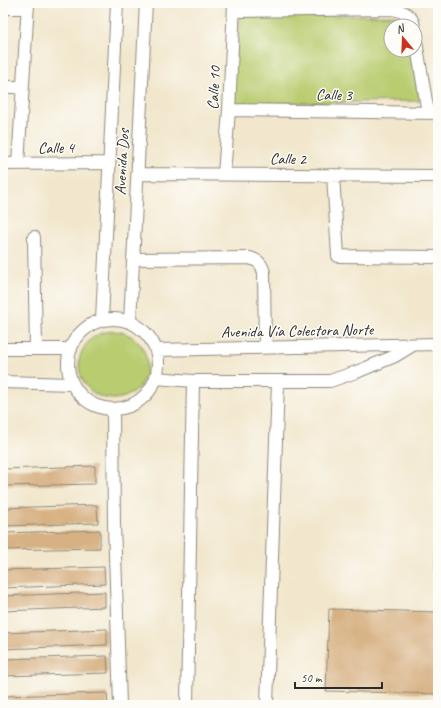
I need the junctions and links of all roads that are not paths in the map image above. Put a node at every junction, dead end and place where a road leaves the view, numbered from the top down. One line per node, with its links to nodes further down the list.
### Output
1 (117, 3): 12 (street, Avenida Dos)
2 (146, 3): 15 (street, Avenida Dos)
3 (28, 5): 5 (street); 9 (street)
4 (234, 7): 6 (street); 10 (street, Calle 10)
5 (3, 8)
6 (410, 18)
7 (420, 58): 11 (street)
8 (3, 87): 9 (street)
9 (22, 87): 14 (street)
10 (229, 110): 11 (street, Calle 3); 16 (street, Calle 10)
11 (433, 113)
12 (109, 163): 14 (street, Calle 4); 22 (street, Avenida Dos)
13 (3, 164): 14 (street, Calle 4)
14 (18, 164)
15 (138, 174): 16 (street, Calle 2); 21 (street, Avenida Dos)
16 (224, 174): 17 (street, Calle 2)
17 (333, 176): 18 (street, Calle 2); 20 (street)
18 (438, 176)
19 (34, 237): 28 (street)
20 (438, 257)
21 (134, 259): 23 (street, Avenida Dos); 26 (street)
22 (102, 320): 23 (street); 29 (street)
23 (130, 322): 30 (street)
24 (414, 344): 25 (street, Avenida Vía Colectora Norte); 26 (street, Avenida Vía Colectora Norte); 34 (street)
25 (438, 344)
26 (265, 348): 30 (street, Avenida Vía Colectora Norte)
27 (3, 349): 28 (street)
28 (36, 349): 29 (street)
29 (71, 349): 35 (street)
30 (156, 350): 31 (street)
31 (156, 378): 32 (street); 36 (street)
32 (194, 381): 34 (street); 37 (street)
33 (3, 382): 35 (street)
34 (278, 382): 39 (street)
35 (72, 384): 36 (street)
36 (112, 409): 38 (street)
37 (187, 704)
38 (120, 705)
39 (267, 705)

